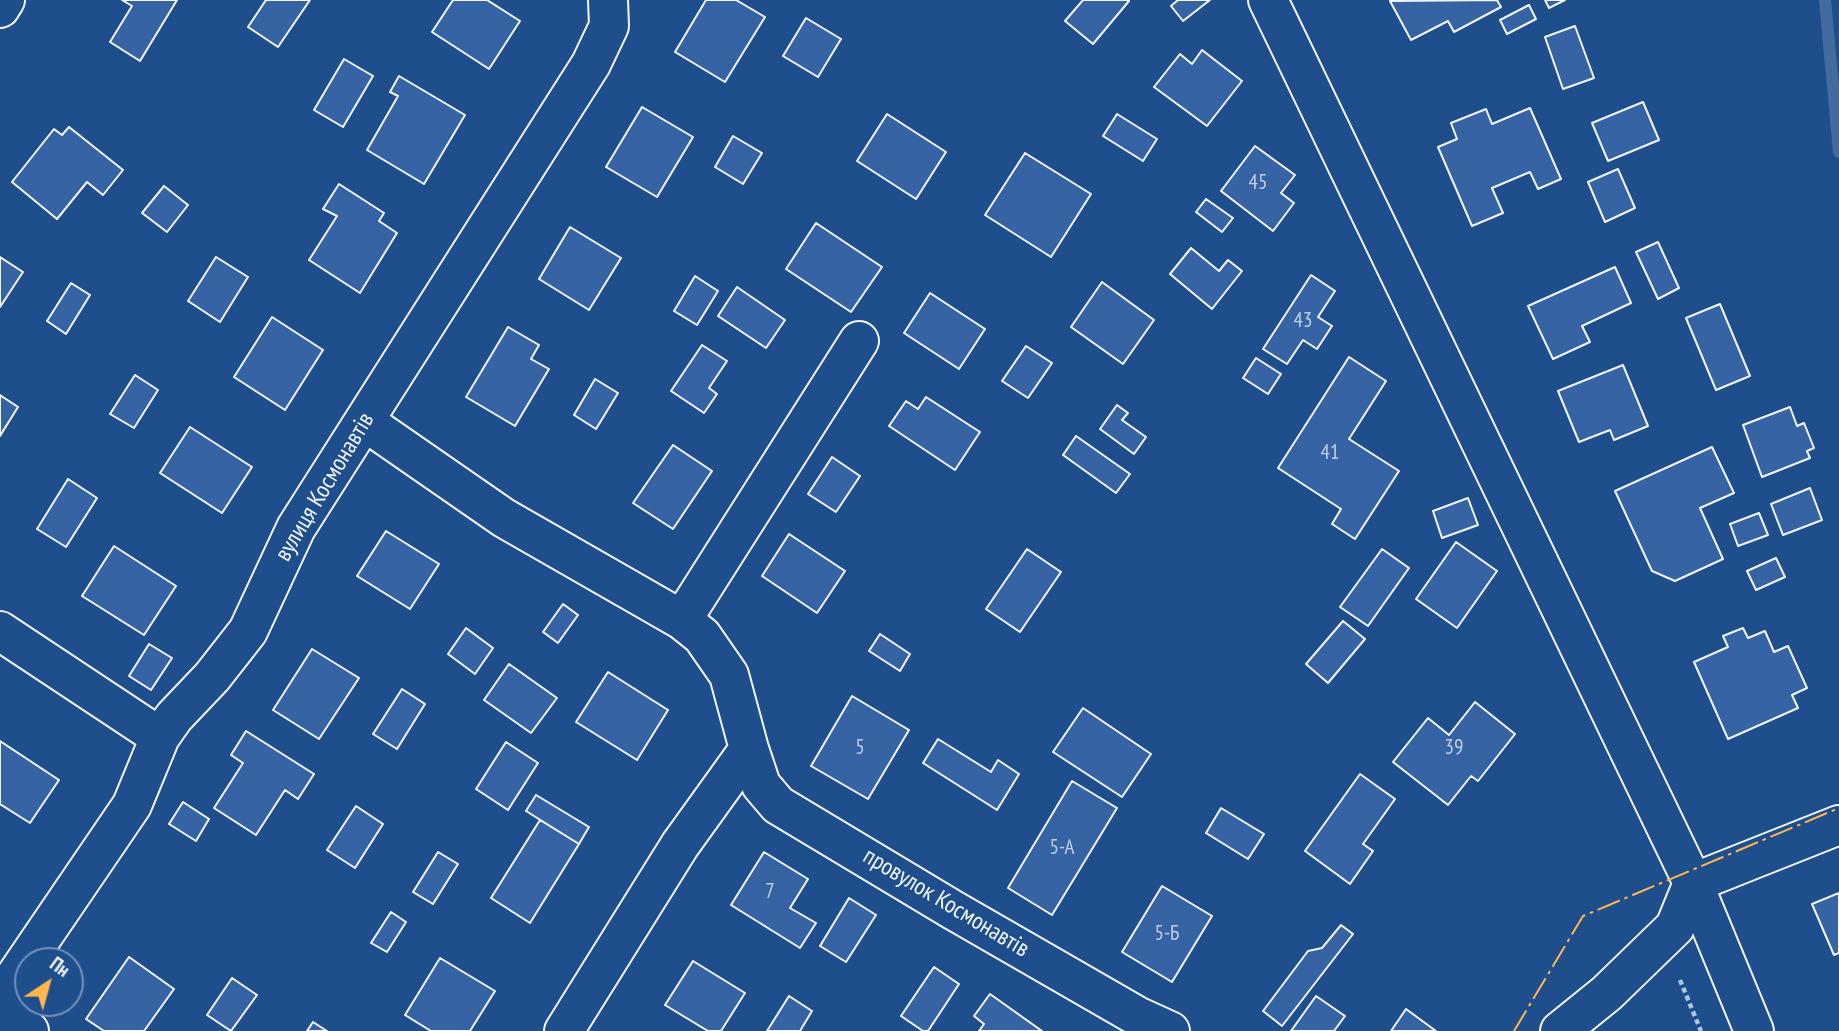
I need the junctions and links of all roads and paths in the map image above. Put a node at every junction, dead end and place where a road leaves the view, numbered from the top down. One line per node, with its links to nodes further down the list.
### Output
1 (5, 0): 4 (street)
2 (608, 0): 6 (street, вулиця Космонавтів)
3 (1268, 0): 12 (street)
4 (0, 8)
5 (859, 341): 7 (street)
6 (364, 421): 7 (street, провулок Космонавтів); 9 (street, вулиця Космонавтів)
7 (682, 620): 10 (street, провулок Космонавтів)
8 (0, 631): 9 (street)
9 (160, 737): 14 (street, вулиця Космонавтів)
10 (749, 749): 17 (street); 18 (street, провулок Космонавтів)
11 (1839, 825): 12 (street)
12 (1693, 883): 19 (street); 21 (street)
13 (1677, 970): 20 (path)
14 (0, 999)
15 (0, 1008): 16 (street)
16 (29, 1031)
17 (564, 1031)
18 (1170, 1031)
19 (1560, 1031)
20 (1701, 1031)
21 (1754, 1031)

